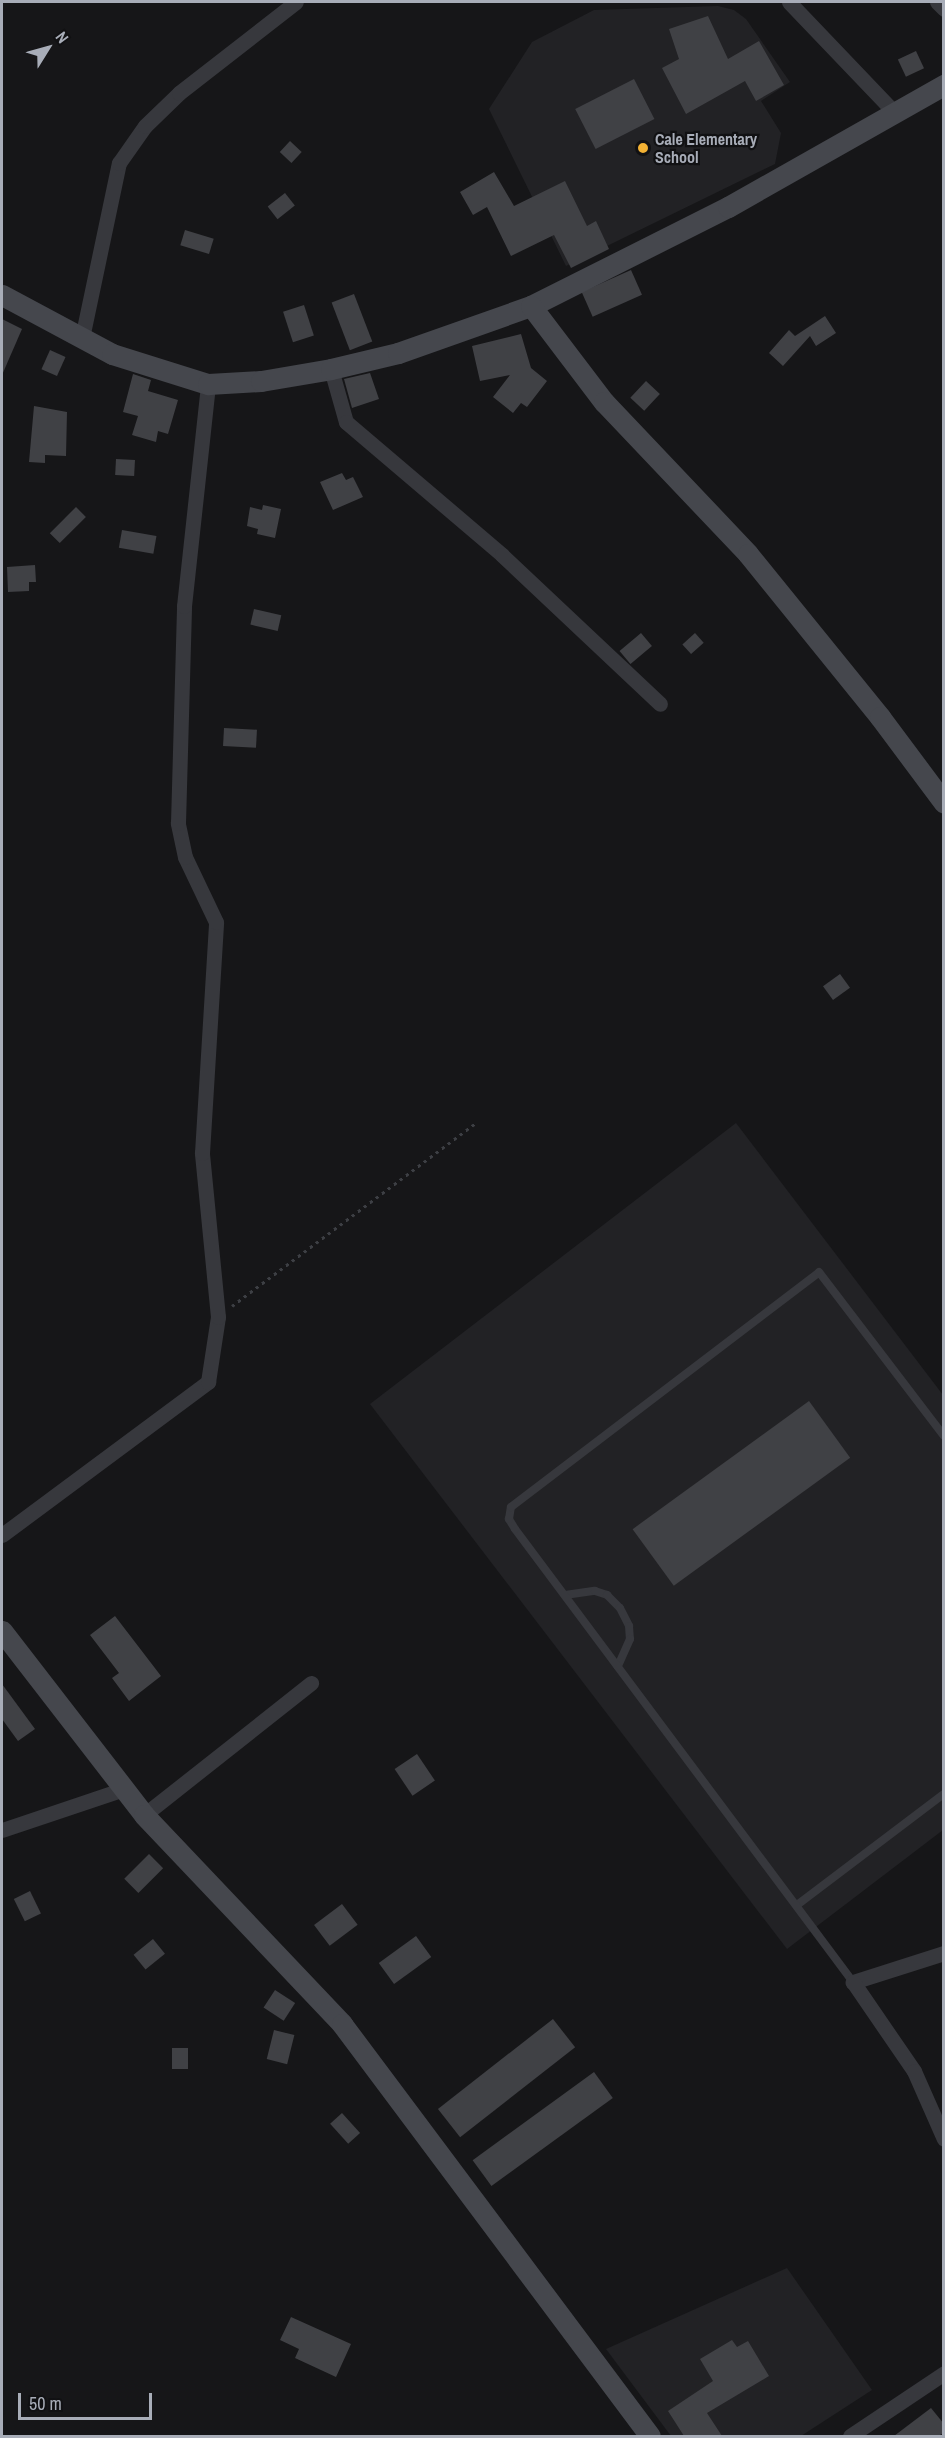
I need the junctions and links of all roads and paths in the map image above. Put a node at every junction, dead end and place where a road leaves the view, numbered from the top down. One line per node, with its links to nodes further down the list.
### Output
1 (296, 2): 9 (street)
2 (789, 2): 6 (street)
3 (937, 2): 4 (street)
4 (944, 9)
5 (944, 85): 6 (main road)
6 (896, 114): 8 (main road)
7 (2, 295): 9 (main road)
8 (531, 306): 10 (main road); 13 (main road)
9 (82, 338): 11 (main road)
10 (331, 369): 11 (main road); 12 (street)
11 (208, 384): 15 (street)
12 (660, 704)
13 (944, 803)
14 (476, 1124): 15 (path)
15 (218, 1317): 17 (street)
16 (944, 1436): 18 (lane)
17 (2, 1535)
18 (565, 1595): 20 (lane); 20 (lane)
19 (2, 1631): 22 (main road)
20 (618, 1666): 26 (lane)
21 (311, 1683): 24 (street)
22 (124, 1789): 24 (main road); 25 (street)
23 (944, 1794): 26 (lane)
24 (144, 1815): 31 (main road)
25 (2, 1830)
26 (797, 1905): 28 (lane)
27 (944, 1953): 28 (street)
28 (853, 1982): 29 (street)
29 (944, 2139)
30 (944, 2373): 32 (street)
31 (650, 2436)
32 (850, 2436)

